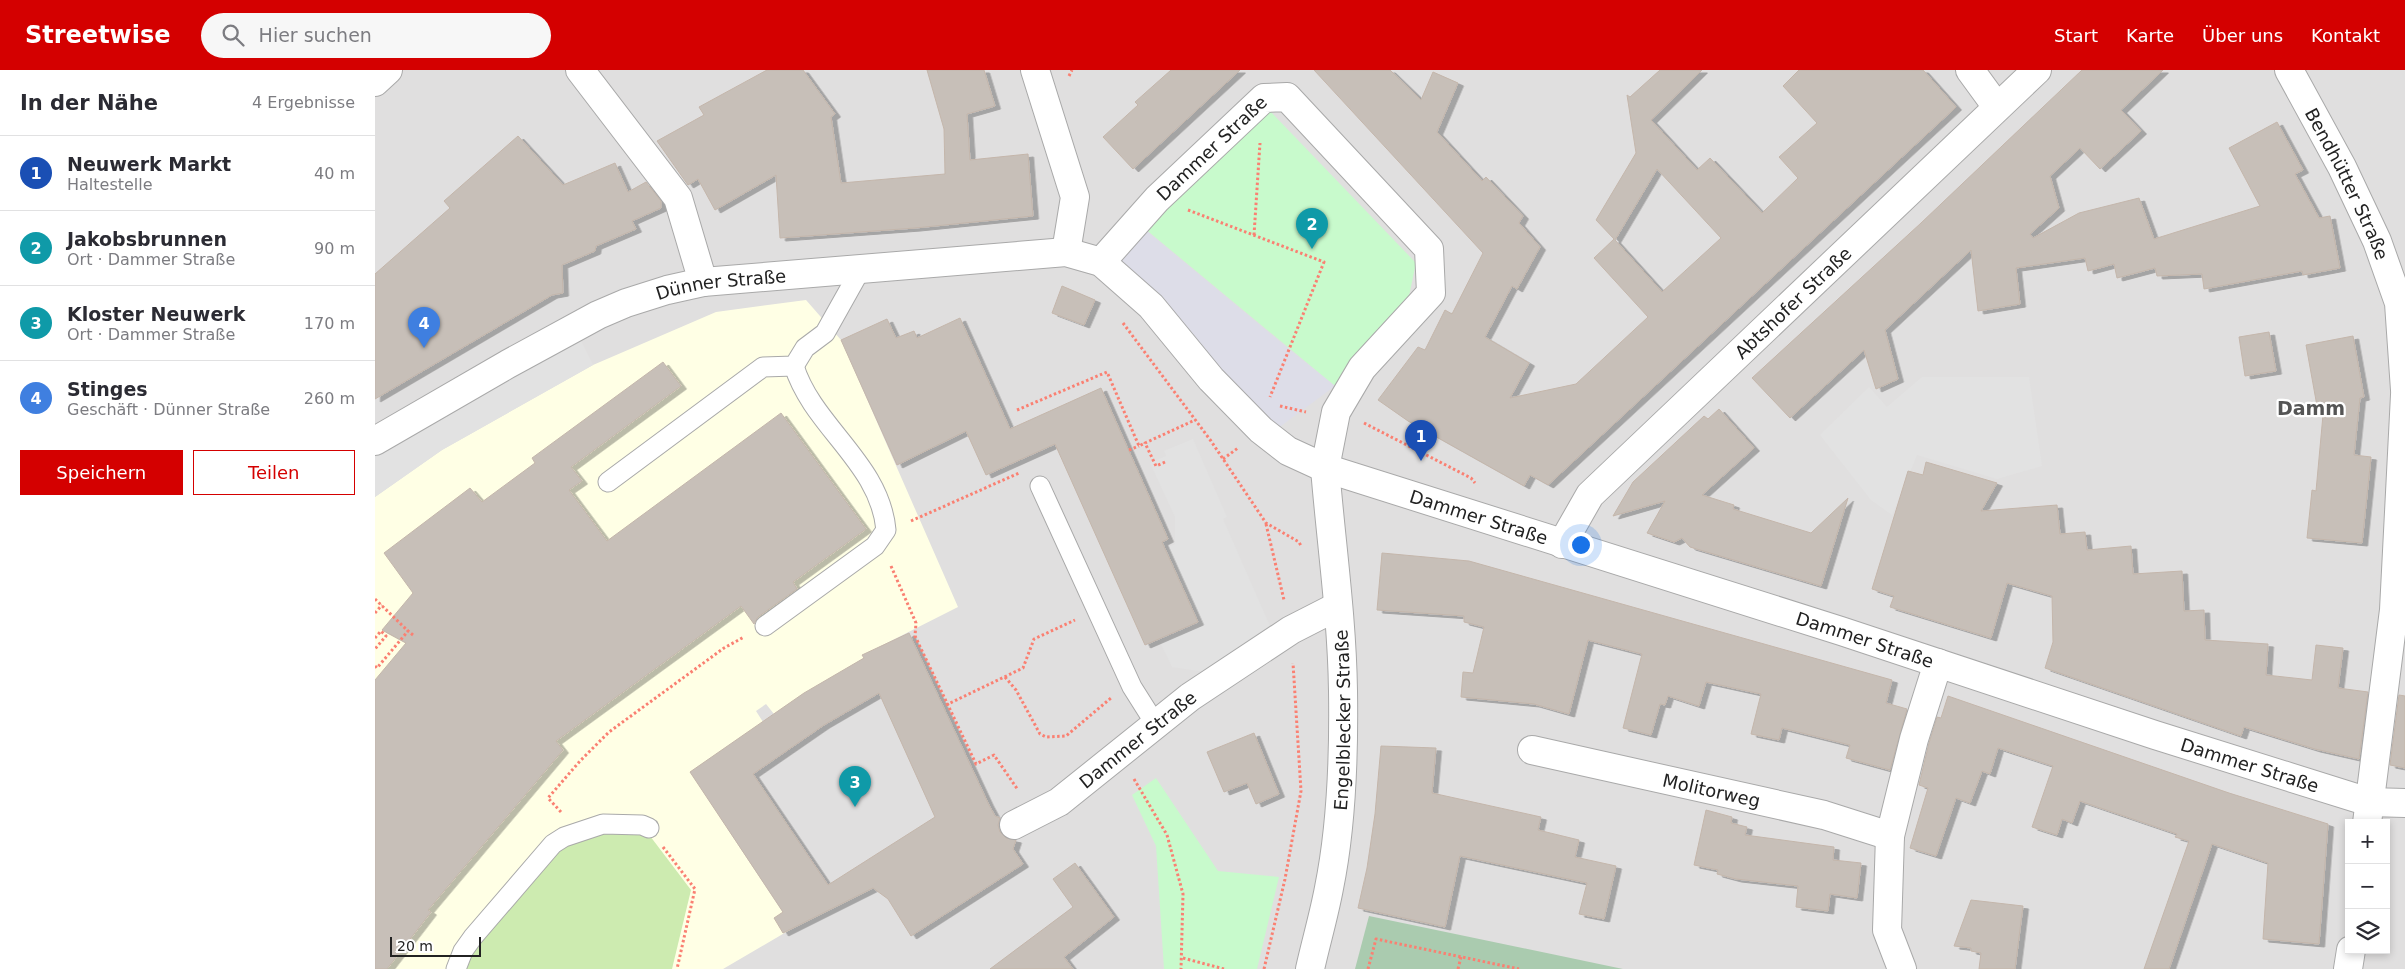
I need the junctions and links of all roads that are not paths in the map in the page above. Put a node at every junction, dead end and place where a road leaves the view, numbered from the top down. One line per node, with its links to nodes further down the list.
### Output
1 (388, 70): 7 (street)
2 (581, 70): 12 (street)
3 (1035, 70): 9 (street)
4 (1970, 70): 8 (street)
5 (2037, 70): 8 (street, Abtshofer Straße)
6 (2289, 70): 14 (street, Bendhütter Straße)
7 (375, 82)
8 (1997, 107): 20 (street, Abtshofer Straße)
9 (1066, 252): 10 (street, Dünner Straße); 11 (street, Dünner Straße)
10 (1101, 262): 17 (street, Dammer Straße); 17 (street, Dammer Straße)
11 (862, 267): 12 (street, Dünner Straße); 13 (lane)
12 (703, 282): 16 (street, Dünner Straße)
13 (794, 366): 18 (lane); 22 (lane)
14 (2405, 390)
15 (2405, 396): 27 (street)
16 (375, 441)
17 (1325, 468): 20 (street, Dammer Straße); 21 (street, Engelblecker Straße)
18 (608, 482)
19 (1040, 486): 24 (lane)
20 (1563, 544): 23 (street, Dammer Straße)
21 (1338, 606): 24 (street, Dammer Straße); 33 (street, Engelblecker Straße)
22 (765, 626)
23 (1938, 663): 27 (street, Dammer Straße); 30 (street)
24 (1156, 725): 28 (street, Dammer Straße)
25 (1532, 750): 30 (street, Molitorweg)
26 (2405, 803): 27 (street, Dammer Straße)
27 (2368, 813)
28 (1024, 820)
29 (649, 828): 32 (lane)
30 (1889, 836): 34 (street)
31 (2350, 954): 35 (street)
32 (456, 969)
33 (1310, 969)
34 (1902, 969)
35 (2348, 969)

